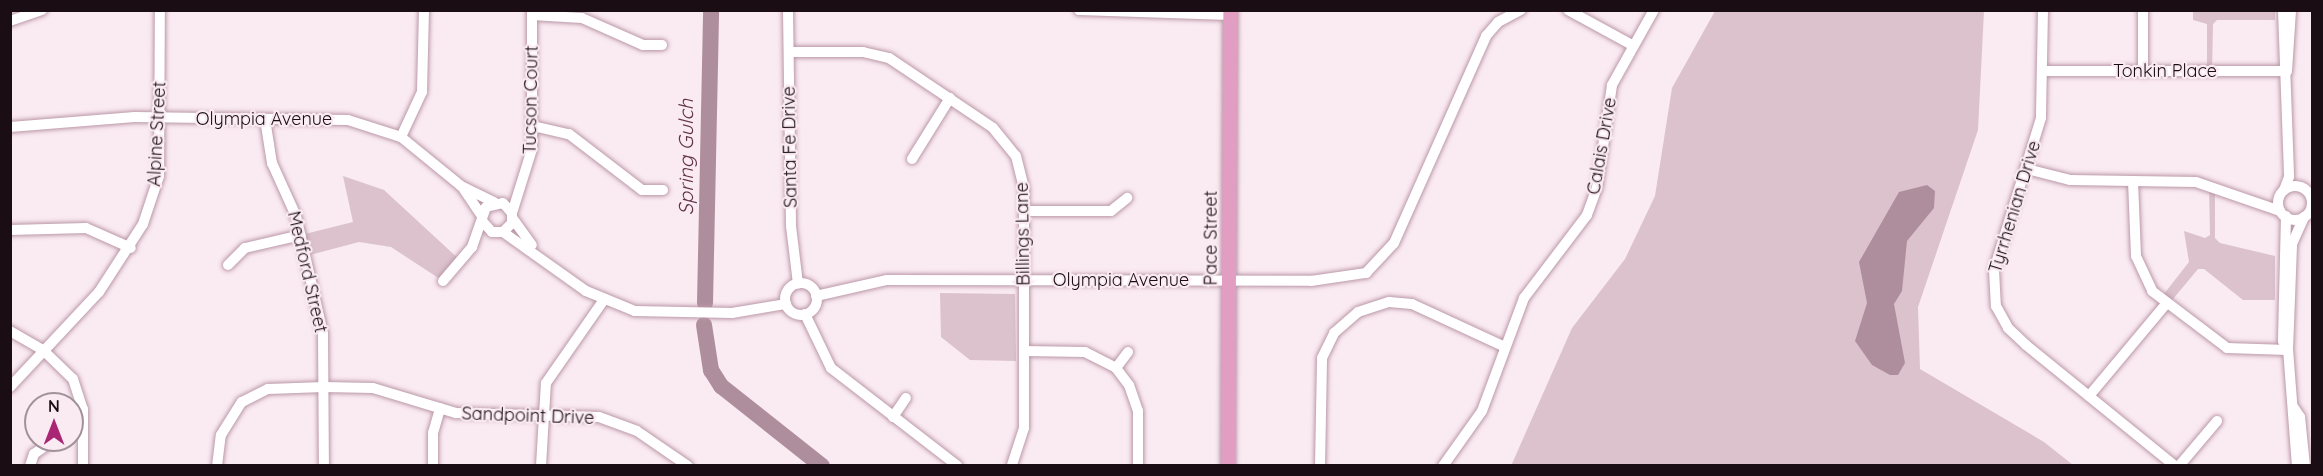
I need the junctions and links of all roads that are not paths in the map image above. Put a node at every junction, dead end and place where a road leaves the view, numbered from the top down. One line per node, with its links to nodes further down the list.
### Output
1 (42, 10): 16 (street)
2 (160, 10): 25 (street, Alpine Street)
3 (424, 10): 28 (street)
4 (788, 10): 19 (street, Santa Fe Drive)
5 (1080, 10): 13 (street)
6 (1521, 10): 55 (street, Olympia Avenue)
7 (1568, 10): 18 (street)
8 (1654, 10): 18 (street, Calais Drive)
9 (2043, 10): 20 (street, Tyrrhenian Drive)
10 (2143, 10): 22 (street)
11 (2283, 10): 21 (street)
12 (2291, 10): 21 (street)
13 (1126, 12): 15 (street)
14 (532, 13): 17 (street); 26 (street, Tucson Court)
15 (1230, 13): 55 (main road, Pace Street)
16 (10, 21)
17 (662, 45)
18 (1632, 45): 63 (street, Calais Drive)
19 (789, 52): 23 (street, Billings Lane); 56 (street, Santa Fe Drive)
20 (2042, 71): 22 (street, Tonkin Place); 31 (street, Tyrrhenian Drive)
21 (2287, 71): 22 (street, Tonkin Place); 29 (street)
22 (2144, 72)
23 (950, 98): 30 (street); 41 (street, Billings Lane)
24 (266, 119): 25 (street, Olympia Avenue); 28 (street, Olympia Avenue); 48 (street, Medford Street)
25 (160, 120): 27 (street, Olympia Avenue); 50 (street, Alpine Street)
26 (533, 126): 34 (street, Tucson Court); 35 (street)
27 (10, 127)
28 (401, 137): 33 (street, Olympia Avenue)
29 (2288, 153): 36 (street); 37 (street)
30 (912, 159)
31 (2027, 169): 32 (street); 72 (street, Tyrrhenian Drive)
32 (2133, 181): 40 (street); 60 (street)
33 (461, 186): 39 (street, Olympia Avenue); 45 (street, Olympia Avenue)
34 (521, 187): 39 (street); 44 (street, Tucson Court)
35 (663, 190)
36 (2308, 192): 37 (street); 42 (street)
37 (2282, 194): 40 (street); 43 (street)
38 (1127, 198): 41 (street)
39 (496, 202): 44 (street, Olympia Avenue); 45 (street)
40 (2255, 202): 43 (street)
41 (1024, 211): 54 (street, Billings Lane)
42 (2309, 212): 43 (street); 64 (street)
43 (2283, 213): 64 (street)
44 (513, 216): 47 (street, Tucson Court); 51 (street)
45 (482, 219): 47 (street, Olympia Avenue); 49 (street)
46 (10, 230): 50 (street)
47 (500, 233): 49 (street); 51 (street)
48 (301, 235): 52 (street); 70 (street, Medford Street)
49 (472, 247): 53 (street)
50 (131, 248): 65 (street, Alpine Street)
51 (540, 254): 58 (street)
52 (228, 264)
53 (443, 280)
54 (1024, 280): 55 (street, Olympia Avenue); 57 (street, Olympia Avenue); 66 (street, Billings Lane)
55 (1229, 281): 89 (main road, Pace Street)
56 (798, 284): 57 (street); 59 (street)
57 (816, 296): 61 (street)
58 (603, 301): 59 (street); 76 (street)
59 (786, 304): 61 (street)
60 (2166, 304): 64 (street); 72 (street)
61 (806, 314): 77 (street)
62 (10, 331): 65 (street)
63 (1505, 347): 90 (street); 91 (street, Calais Drive)
64 (2288, 350): 75 (street)
65 (44, 351): 69 (street, Alpine Street); 71 (street)
66 (1024, 351): 68 (street); 87 (street, Billings Lane)
67 (1128, 352): 68 (street)
68 (1116, 368): 88 (street)
69 (10, 387)
70 (324, 387): 74 (street, Sandpoint Drive); 81 (street, Sandpoint Drive); 82 (street, Medford Street)
71 (77, 392)
72 (2089, 396): 92 (street, Tyrrhenian Drive)
73 (906, 398): 77 (street)
74 (440, 408): 76 (street, Sandpoint Drive); 83 (street)
75 (2294, 408): 93 (street); 94 (street)
76 (541, 414): 84 (street); 85 (street, Sandpoint Drive)
77 (892, 417): 86 (street)
78 (2217, 421): 92 (street)
79 (37, 452): 80 (street)
80 (30, 465)
81 (217, 465)
82 (324, 465)
83 (433, 465)
84 (541, 465)
85 (688, 465)
86 (958, 465)
87 (1012, 465)
88 (1138, 465)
89 (1228, 465)
90 (1320, 465)
91 (1443, 465)
92 (2177, 465)
93 (2297, 465)
94 (2306, 465)

